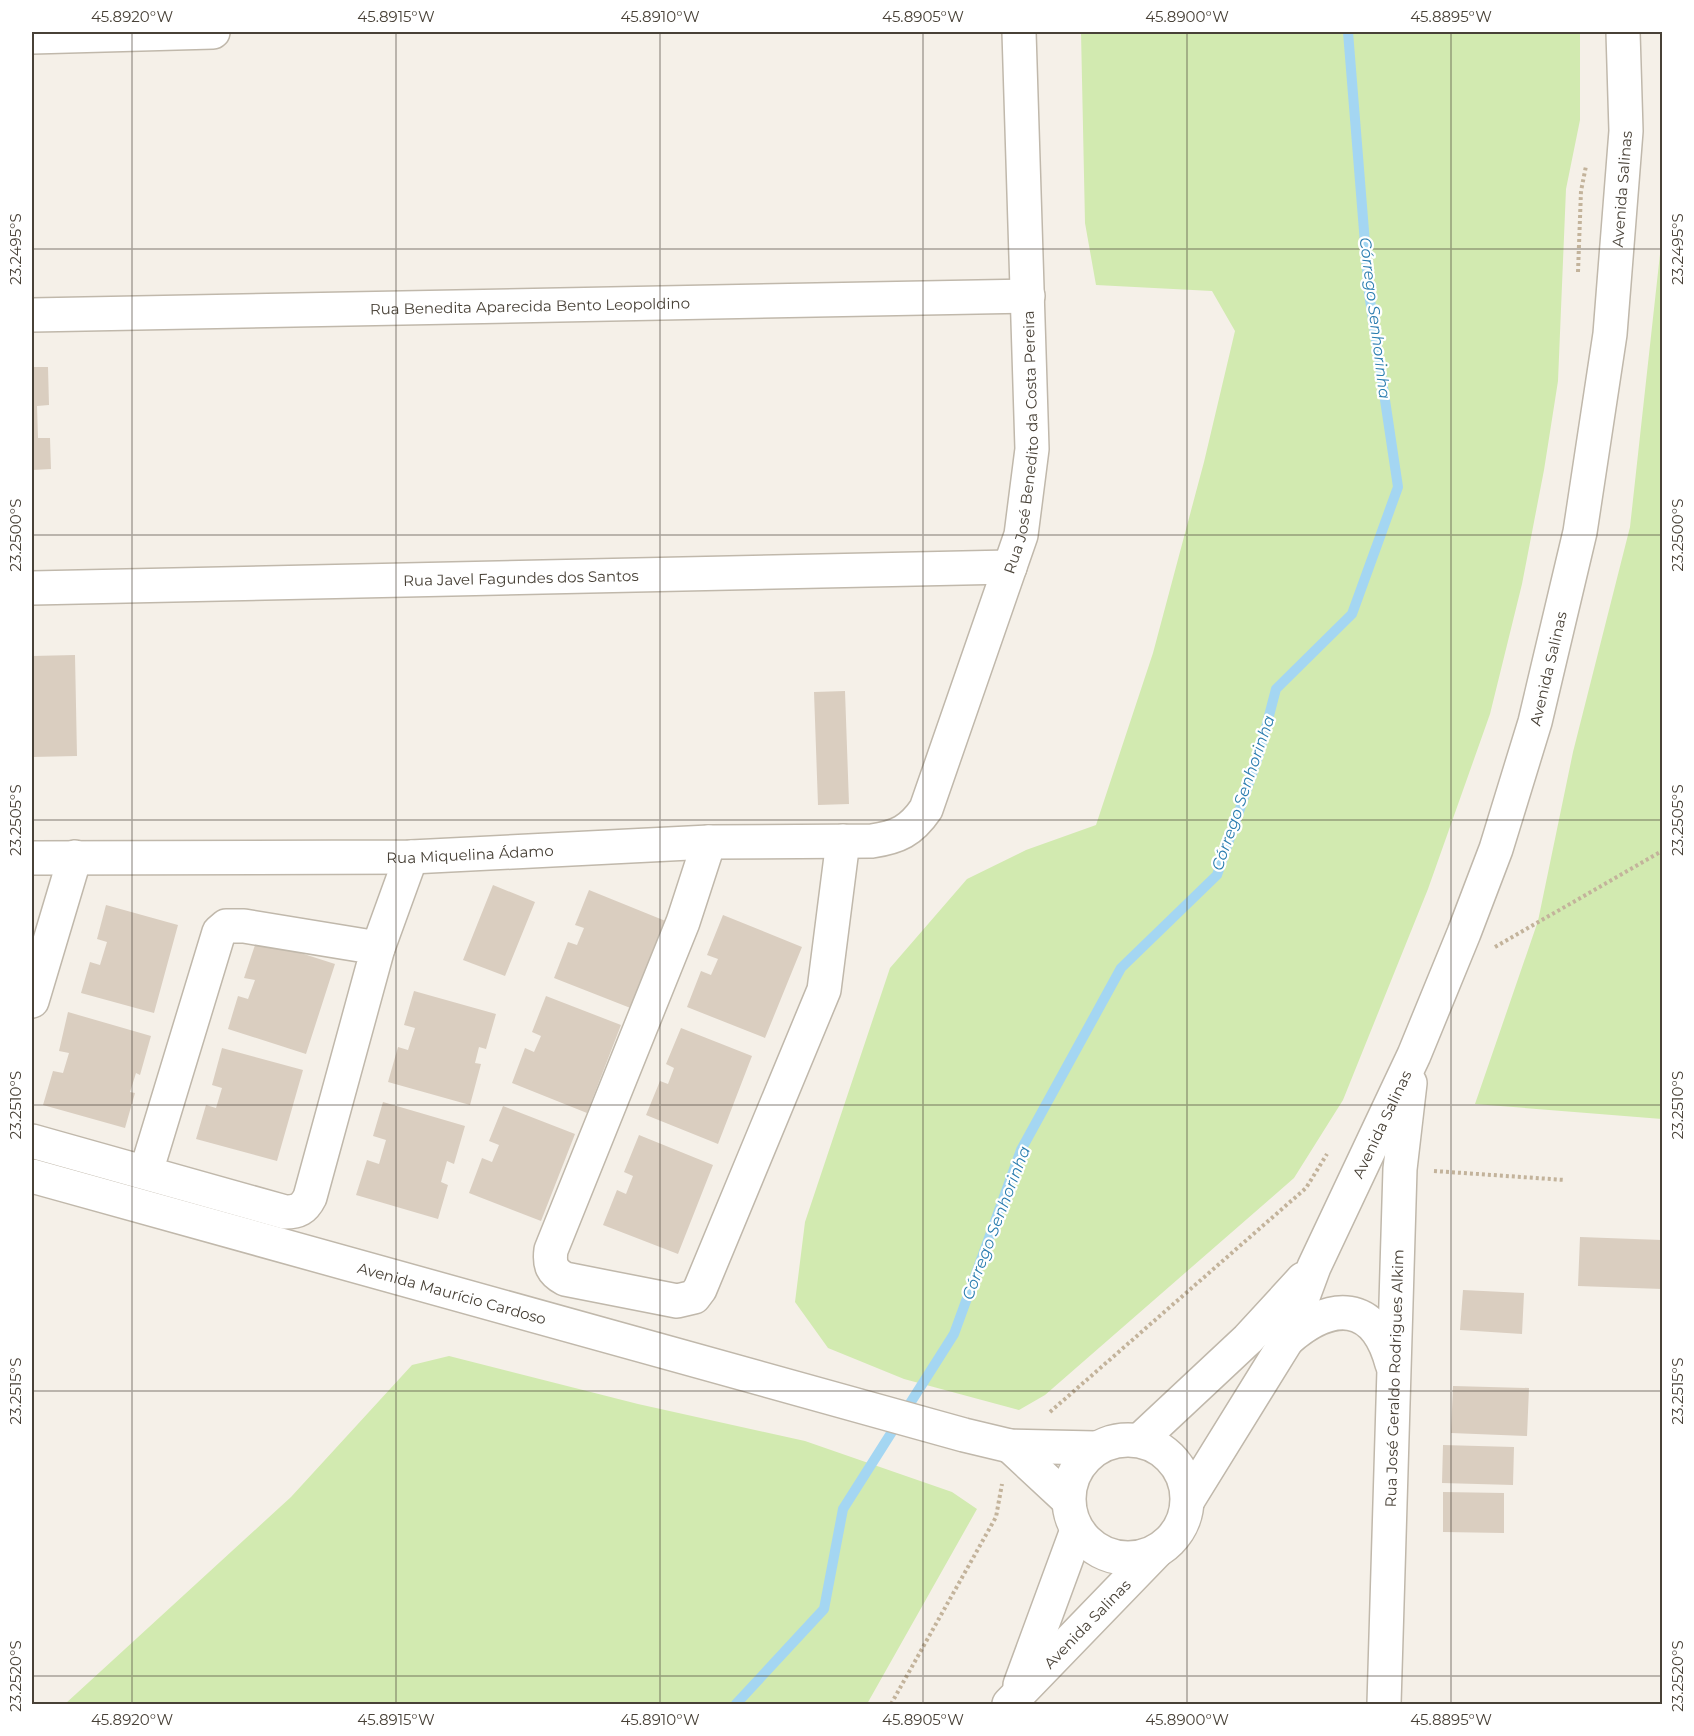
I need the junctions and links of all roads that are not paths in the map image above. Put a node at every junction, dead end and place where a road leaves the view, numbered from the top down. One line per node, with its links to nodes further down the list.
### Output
1 (213, 32): 4 (street)
2 (1019, 32): 5 (street, Rua José Benedito da Costa Pereira)
3 (1623, 32): 17 (street, Avenida Salinas)
4 (32, 37)
5 (1028, 296): 6 (street, Rua Benedita Aparecida Bento Leopoldino); 7 (street, Rua José Benedito da Costa Pereira)
6 (32, 315)
7 (1010, 567): 8 (street, Rua Javel Fagundes dos Santos); 9 (street, Rua José Benedito da Costa Pereira)
8 (32, 588)
9 (908, 831): 10 (street, Rua Miquelina Ádamo)
10 (843, 841): 11 (street, Rua Miquelina Ádamo); 11 (street)
11 (709, 842): 13 (street, Rua Miquelina Ádamo)
12 (75, 857): 13 (street, Rua Miquelina Ádamo); 14 (street, Rua Miquelina Ádamo); 16 (street)
13 (411, 857): 15 (street)
14 (32, 858)
15 (378, 948): 19 (street); 19 (street)
16 (32, 1001)
17 (1414, 1055): 21 (street, Avenida Salinas); 23 (street, Rua José Geraldo Rodrigues Alkim)
18 (32, 1141): 19 (street)
19 (146, 1172)
20 (32, 1176): 25 (street, Avenida Maurício Cardoso)
21 (1314, 1267): 22 (street, Avenida Salinas); 24 (street, Avenida Salinas)
22 (1287, 1340): 23 (street); 27 (street, Avenida Salinas)
23 (1396, 1376): 31 (street, Rua José Geraldo Rodrigues Alkim)
24 (1140, 1440): 26 (street); 27 (street)
25 (1010, 1446): 26 (street, Avenida Maurício Cardoso); 28 (street)
26 (1095, 1448): 28 (street)
27 (1188, 1500): 29 (street)
28 (1073, 1515): 29 (street); 30 (street, Avenida Salinas)
29 (1157, 1551): 30 (street, Avenida Salinas)
30 (1013, 1700)
31 (1384, 1704)

